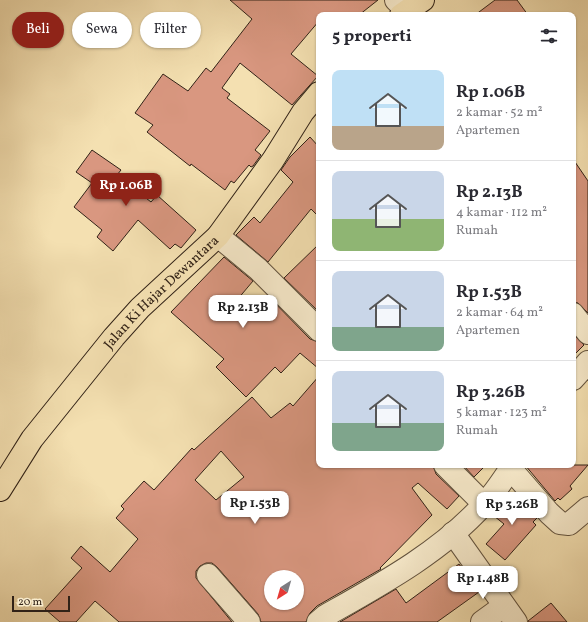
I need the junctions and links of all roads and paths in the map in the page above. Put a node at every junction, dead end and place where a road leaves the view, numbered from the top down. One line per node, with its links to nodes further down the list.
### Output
1 (316, 97): 2 (main road, Jalan Ki Hajar Dewantara)
2 (218, 236): 4 (street); 11 (main road, Jalan Ki Hajar Dewantara)
3 (576, 318): 5 (street)
4 (316, 327)
5 (588, 333)
6 (588, 362): 7 (street)
7 (576, 376)
8 (448, 468): 12 (street)
9 (511, 468): 12 (street)
10 (513, 468): 13 (street)
11 (0, 490)
12 (484, 504): 14 (street)
13 (588, 508)
14 (453, 533): 16 (street); 18 (street)
15 (208, 575): 17 (street)
16 (510, 614): 19 (street)
17 (249, 622)
18 (318, 622)
19 (482, 622)

